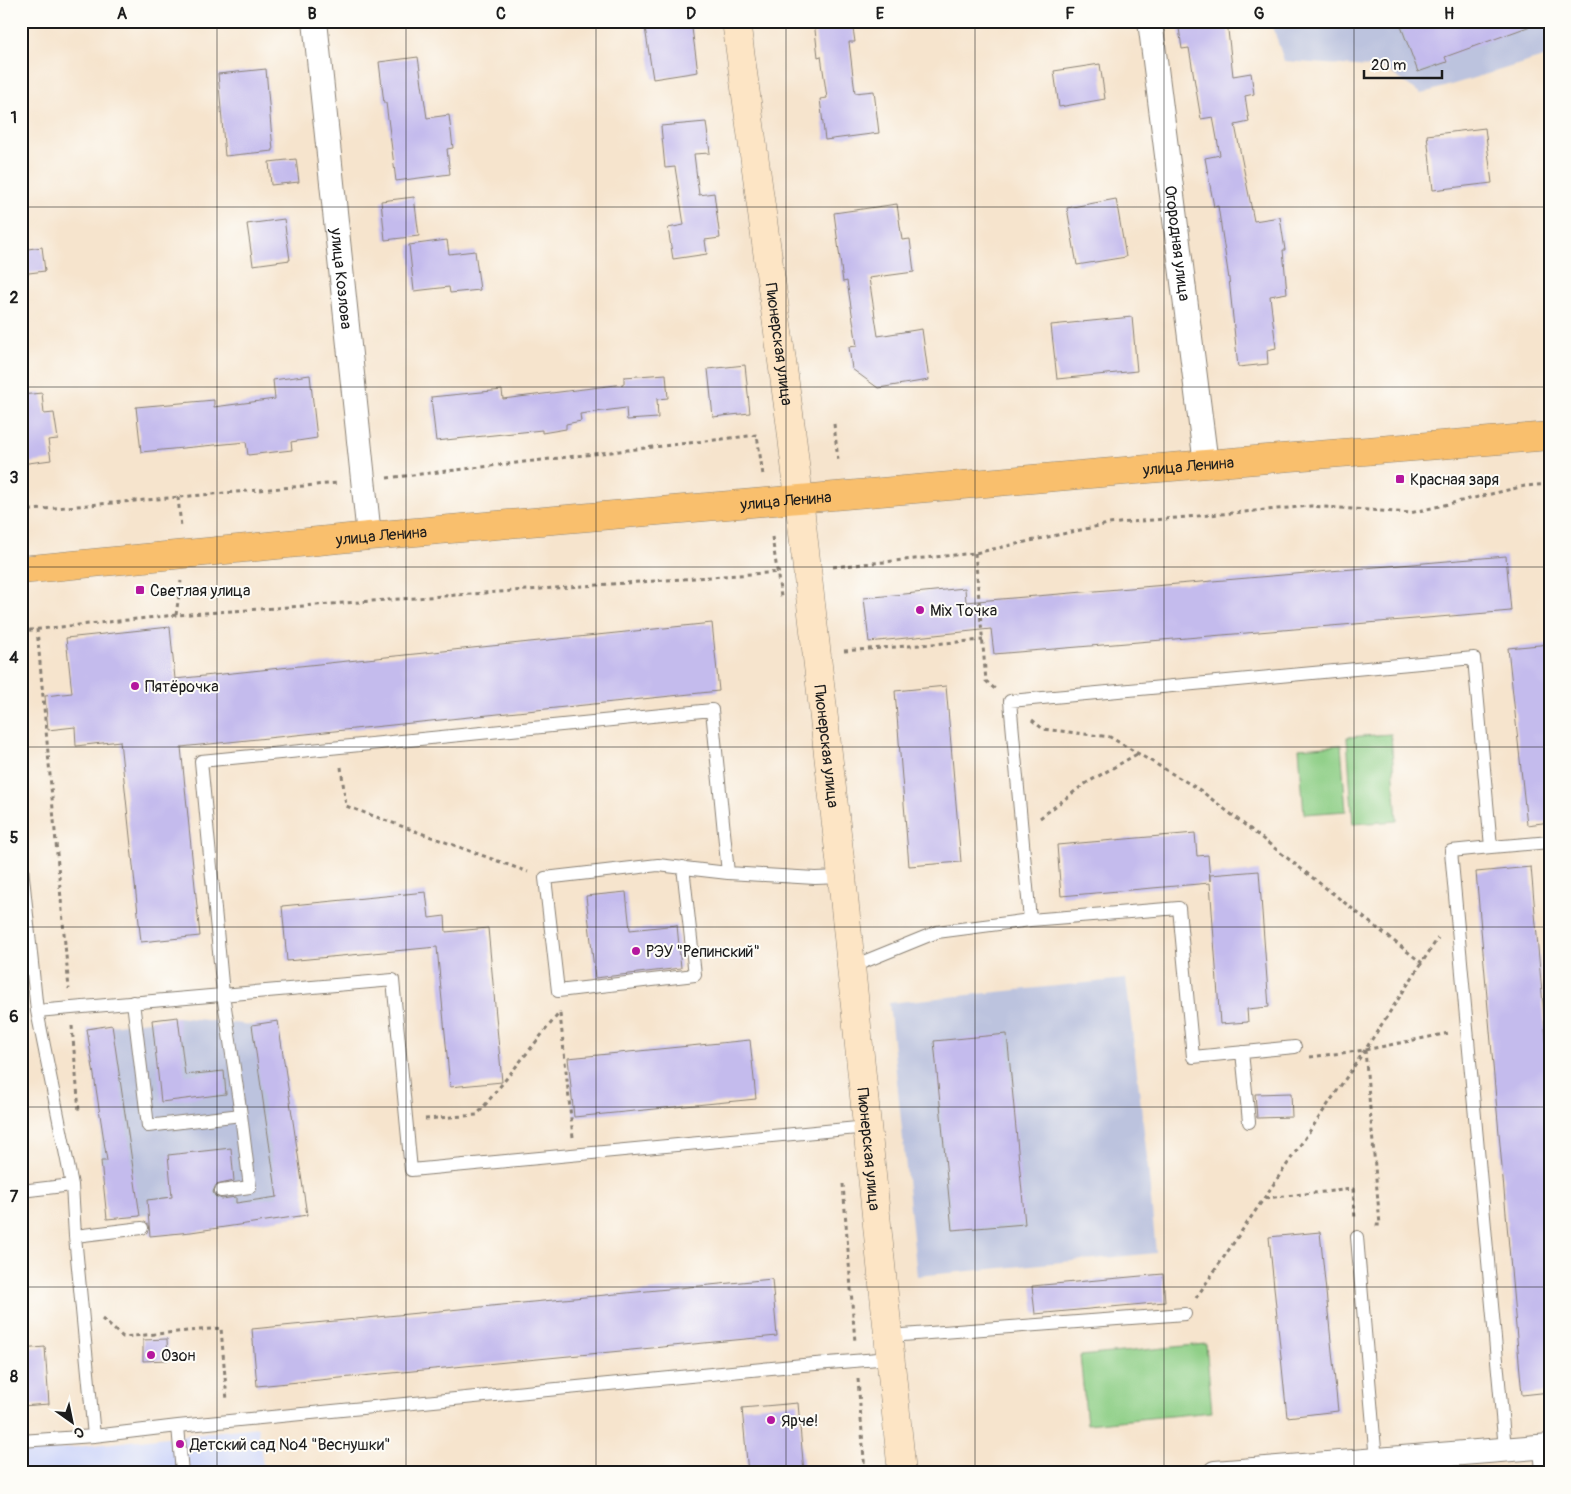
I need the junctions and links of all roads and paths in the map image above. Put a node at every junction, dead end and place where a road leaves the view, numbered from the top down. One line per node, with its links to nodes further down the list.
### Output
1 (315, 21): 14 (street, улица Козлова)
2 (736, 21): 12 (street, Пионерская улица)
3 (1150, 21): 8 (street, Огородная улица)
4 (834, 424): 7 (path)
5 (757, 435): 9 (path)
6 (1550, 436): 8 (main road, улица Ленина)
7 (838, 460)
8 (1206, 464): 12 (main road, улица Ленина)
9 (764, 478)
10 (1550, 484): 16 (path)
11 (178, 497): 13 (path)
12 (799, 499): 14 (main road, улица Ленина); 17 (street, Пионерская улица)
13 (182, 532)
14 (369, 536): 18 (main road, улица Ленина)
15 (772, 537): 19 (path)
16 (975, 553): 17 (path); 24 (path)
17 (807, 569): 19 (path); 35 (street, Пионерская улица)
18 (21, 570)
19 (776, 572): 21 (path)
20 (182, 577): 21 (path)
21 (176, 615): 22 (path)
22 (38, 629): 23 (path); 44 (path)
23 (21, 630)
24 (983, 640): 25 (path); 26 (path)
25 (844, 651)
26 (1010, 701): 28 (path); 29 (lane); 31 (lane)
27 (338, 748): 34 (lane); 36 (path); 42 (lane)
28 (1138, 754): 29 (path); 39 (path)
29 (1022, 831): 38 (lane)
30 (1550, 842): 31 (lane)
31 (1491, 847): 37 (lane)
32 (21, 858): 45 (lane)
33 (683, 867): 34 (lane); 36 (lane); 41 (lane)
34 (728, 873): 35 (lane)
35 (842, 877): 40 (street, Пионерская улица)
36 (545, 878): 41 (lane)
37 (1456, 910): 39 (path); 47 (lane)
38 (1030, 920): 40 (lane); 50 (lane)
39 (1422, 963): 49 (path)
40 (851, 967): 55 (street, Пионерская улица)
41 (558, 991): 46 (path)
42 (223, 994): 43 (lane); 51 (lane); 53 (lane)
43 (133, 1002): 44 (lane); 51 (lane)
44 (70, 1008): 45 (lane); 52 (path)
45 (37, 1011): 57 (lane)
46 (560, 1012): 53 (path); 56 (path)
47 (1467, 1030): 49 (path); 72 (lane)
48 (1295, 1047): 49 (path); 50 (lane)
49 (1365, 1050): 60 (path); 62 (path)
50 (1242, 1052): 54 (lane)
51 (241, 1115): 59 (lane)
52 (79, 1116)
53 (406, 1120): 56 (lane)
54 (1249, 1122)
55 (868, 1127): 56 (lane); 66 (street, Пионерская улица)
56 (575, 1154)
57 (72, 1185): 58 (lane); 63 (lane)
58 (21, 1191)
59 (221, 1191)
60 (1264, 1198): 62 (path); 65 (path)
61 (142, 1228): 63 (lane)
62 (1356, 1232): 73 (lane)
63 (75, 1236): 69 (lane)
64 (97, 1314): 67 (path)
65 (1185, 1314): 66 (lane)
66 (890, 1347): 67 (lane); 75 (street, Пионерская улица)
67 (229, 1421): 68 (lane)
68 (178, 1426): 69 (lane); 74 (lane)
69 (94, 1436): 70 (lane)
70 (21, 1441)
71 (1545, 1446): 72 (street); 77 (lane)
72 (1505, 1449): 73 (street)
73 (1377, 1466): 76 (street)
74 (182, 1473)
75 (902, 1473)
76 (1215, 1473)
77 (1542, 1473)

